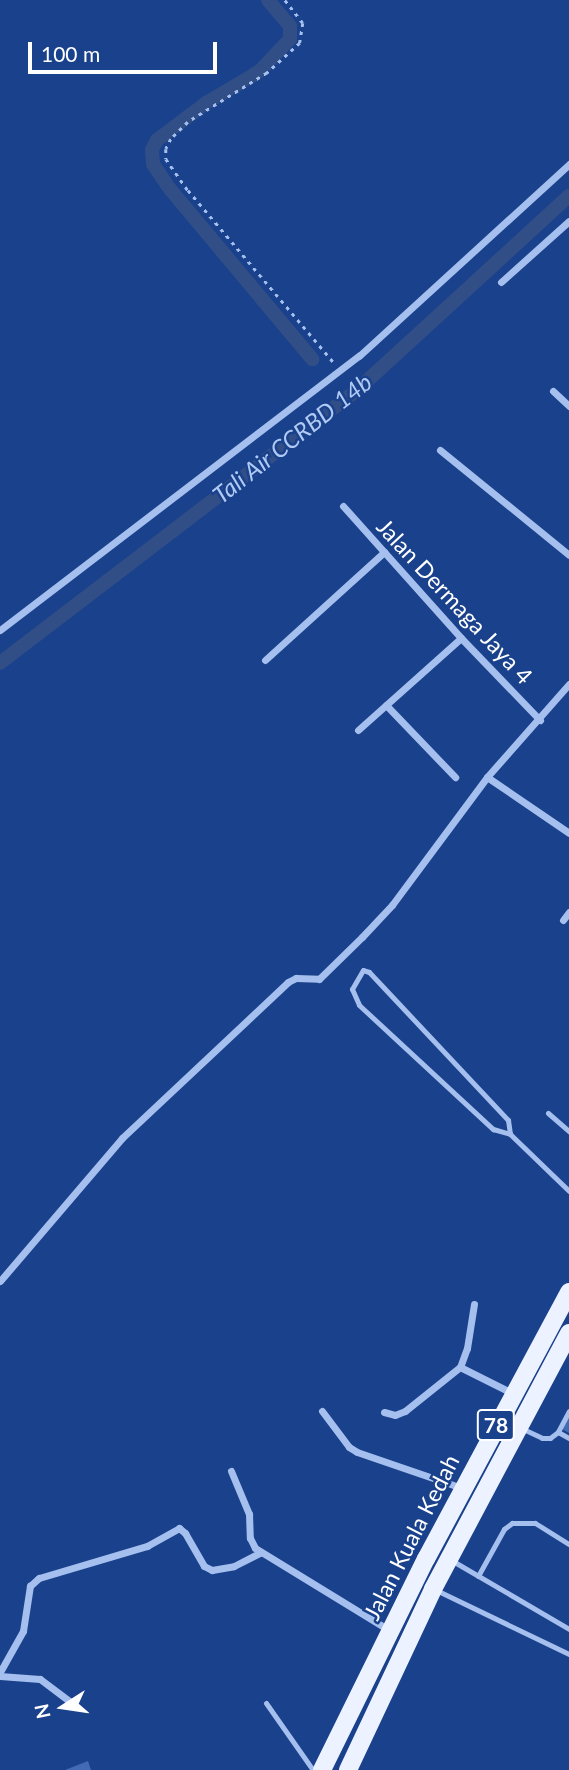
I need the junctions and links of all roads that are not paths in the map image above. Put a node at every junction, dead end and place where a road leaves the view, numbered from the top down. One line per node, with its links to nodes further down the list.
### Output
1 (569, 164): 10 (street)
2 (569, 221): 3 (street)
3 (501, 282)
4 (553, 391): 5 (street)
5 (569, 406)
6 (440, 450): 9 (street)
7 (343, 506): 8 (street, Jalan Dermaga Jaya 4)
8 (384, 552): 11 (street, Jalan Dermaga Jaya 4); 12 (street)
9 (569, 555)
10 (0, 630)
11 (460, 638): 14 (street); 15 (street, Jalan Dermaga Jaya 4)
12 (265, 660)
13 (569, 684): 15 (street)
14 (386, 705): 16 (street); 17 (street)
15 (540, 720): 18 (street)
16 (358, 730)
17 (455, 777)
18 (487, 777): 19 (street); 26 (street)
19 (569, 833)
20 (569, 912): 21 (street)
21 (563, 920)
22 (548, 1113): 23 (lane)
23 (569, 1131)
24 (510, 1134): 24 (lane); 25 (lane)
25 (569, 1191)
26 (0, 1281)
27 (569, 1292): 31 (main road, Jalan Kuala Kedah / 78)
28 (474, 1304): 30 (street)
29 (569, 1333): 35 (main road, Jalan Kuala Kedah / 78)
30 (460, 1367): 31 (street); 34 (street)
31 (513, 1393): 39 (main road, Jalan Kuala Kedah / 78)
32 (322, 1411): 39 (street)
33 (569, 1411): 36 (lane)
34 (384, 1412)
35 (519, 1427): 36 (lane); 43 (main road, Jalan Kuala Kedah / 78)
36 (558, 1432): 37 (lane)
37 (569, 1438)
38 (231, 1471): 41 (street)
39 (463, 1488): 42 (main road, Jalan Kuala Kedah / 78)
40 (569, 1544): 44 (lane)
41 (260, 1553): 47 (street); 49 (street)
42 (426, 1559): 43 (main road); 47 (main road, Jalan Kuala Kedah / 78)
43 (450, 1560): 44 (lane); 45 (main road, Jalan Kuala Kedah / 78)
44 (478, 1576): 46 (lane)
45 (433, 1589): 48 (lane); 54 (main road, Jalan Kuala Kedah / 78)
46 (569, 1629)
47 (390, 1631): 53 (main road, Jalan Kuala Kedah / 78)
48 (569, 1654)
49 (0, 1674): 50 (street)
50 (70, 1702)
51 (266, 1703): 52 (lane)
52 (313, 1770)
53 (322, 1770)
54 (348, 1770)

